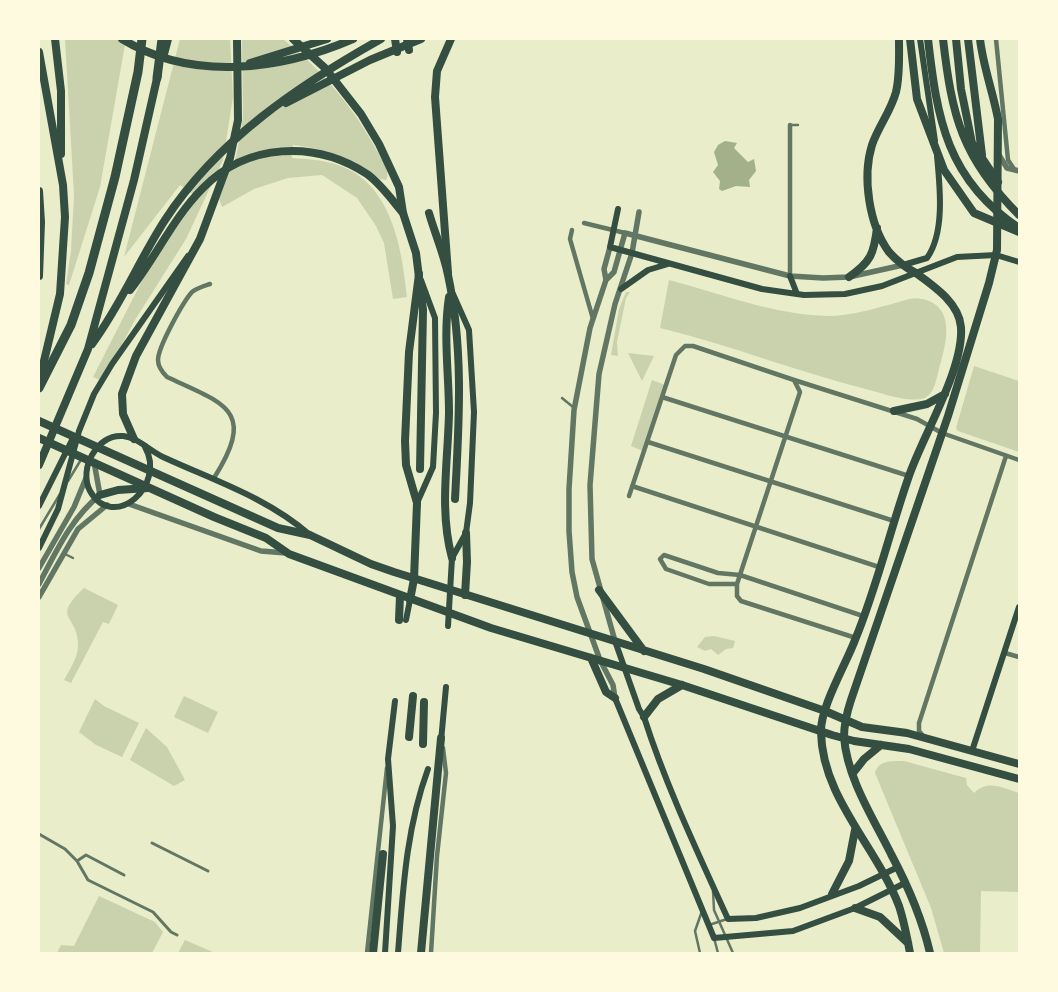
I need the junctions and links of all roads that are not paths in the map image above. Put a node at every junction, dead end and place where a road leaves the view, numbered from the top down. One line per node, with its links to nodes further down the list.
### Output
1 (55, 39): 34 (main road)
2 (122, 39): 27 (main road)
3 (142, 39): 77 (highway)
4 (162, 39): 28 (highway)
5 (168, 39): 28 (main road)
6 (237, 39): 52 (main road)
7 (293, 39): 41 (main road)
8 (327, 39): 27 (main road)
9 (354, 39): 27 (main road)
10 (381, 39): 29 (main road)
11 (395, 39): 26 (main road)
12 (407, 39): 24 (main road)
13 (422, 39): 29 (main road)
14 (451, 39): 60 (main road)
15 (899, 39): 45 (main road)
16 (910, 39): 49 (main road)
17 (920, 39): 59 (main road)
18 (928, 39): 46 (main road)
19 (943, 39): 36 (main road)
20 (956, 39): 37 (main road)
21 (968, 39): 36 (main road)
22 (980, 39): 33 (main road)
23 (996, 39): 32 (street)
24 (409, 50)
25 (39, 52): 34 (main road)
26 (397, 52)
27 (228, 66)
28 (157, 78): 73 (main road)
29 (266, 114): 71 (main road)
30 (790, 125): 31 (lane); 64 (street)
31 (798, 125)
32 (1005, 130): 33 (main road); 35 (street)
33 (997, 147): 35 (street); 37 (main road)
34 (60, 169): 75 (main road)
35 (1018, 171)
36 (985, 175): 43 (main road)
37 (998, 182): 56 (main road)
38 (39, 192): 63 (main road)
39 (618, 209): 48 (main road)
40 (639, 212): 51 (street)
41 (403, 213): 62 (main road); 71 (main road)
42 (429, 214): 60 (main road)
43 (1019, 215)
44 (584, 223): 48 (street)
45 (877, 227): 59 (main road); 65 (main road)
46 (1019, 228)
47 (572, 230): 72 (street)
48 (614, 230): 50 (street); 53 (main road)
49 (1019, 232)
50 (625, 233): 51 (street); 54 (street)
51 (635, 236): 55 (street); 64 (street)
52 (200, 239): 90 (main road); 119 (main road)
53 (610, 247): 54 (main road); 66 (street)
54 (620, 250): 55 (main road); 66 (street)
55 (632, 253): 58 (main road); 69 (street)
56 (996, 255): 57 (main road); 61 (main road); 86 (main road)
57 (1019, 262)
58 (669, 264): 69 (main road); 70 (main road)
59 (903, 266): 61 (main road); 65 (street)
60 (448, 273): 68 (main road)
61 (916, 273): 70 (main road); 79 (main road)
62 (419, 274): 100 (main road); 110 (main road); 110 (main road)
63 (39, 276)
64 (790, 276): 65 (street); 70 (main road)
65 (849, 277)
66 (606, 280): 72 (street)
67 (210, 284): 103 (street)
68 (450, 288): 109 (main road); 117 (main road); 123 (main road)
69 (621, 289): 131 (street)
70 (796, 294)
71 (117, 305): 73 (main road)
72 (593, 319): 82 (street)
73 (88, 349): 99 (main road)
74 (794, 380): 76 (street); 78 (street); 80 (street)
75 (39, 382)
76 (814, 387): 78 (street); 83 (street)
77 (39, 388)
78 (800, 392): 87 (street)
79 (944, 394): 83 (main road); 85 (main road)
80 (662, 397): 87 (street); 91 (street)
81 (562, 398): 82 (lane)
82 (574, 410): 141 (street)
83 (894, 411): 85 (street)
84 (39, 421): 88 (main road)
85 (931, 427): 86 (street); 101 (main road)
86 (942, 433): 95 (street); 158 (main road)
87 (786, 436): 101 (street); 104 (street)
88 (74, 437): 92 (main road); 94 (main road)
89 (39, 438): 94 (main road)
90 (134, 439): 93 (main road); 102 (main road)
91 (648, 442): 104 (street); 105 (street)
92 (91, 445): 98 (street); 118 (main road)
93 (145, 447): 103 (main road); 111 (main road)
94 (67, 450): 96 (main road); 113 (main road)
95 (1006, 456): 97 (street); 161 (street)
96 (83, 457): 98 (main road); 116 (lane)
97 (1019, 460)
98 (94, 462): 106 (main road); 107 (street)
99 (39, 465)
100 (420, 469)
101 (909, 476): 114 (main road)
102 (86, 478): 112 (main road); 125 (street)
103 (214, 478): 118 (main road)
104 (771, 482): 114 (street); 115 (street)
105 (632, 486): 108 (street); 115 (street)
106 (148, 488): 107 (main road); 121 (main road)
107 (100, 495): 128 (street)
108 (629, 496)
109 (455, 499)
110 (417, 503): 127 (main road)
111 (129, 504): 112 (main road); 121 (street)
112 (107, 505): 120 (street)
113 (39, 506)
114 (894, 521): 124 (main road)
115 (756, 527): 124 (street); 126 (street)
116 (39, 529)
117 (466, 533): 123 (main road); 132 (main road)
118 (310, 535): 127 (main road)
119 (39, 548)
120 (63, 553): 122 (lane); 134 (street)
121 (289, 554): 133 (main road)
122 (73, 558)
123 (452, 558): 130 (main road)
124 (879, 567): 138 (main road)
125 (39, 568)
126 (740, 575): 129 (street); 129 (street); 138 (street)
127 (414, 579): 130 (main road); 135 (main road)
128 (39, 584)
129 (737, 584): 142 (street)
130 (451, 590): 132 (main road); 137 (main road)
131 (599, 590): 143 (street); 144 (main road)
132 (465, 595): 141 (main road)
133 (400, 596): 135 (main road); 139 (main road)
134 (39, 597)
135 (410, 600): 137 (main road); 139 (main road)
136 (1019, 607): 145 (main road)
137 (449, 614): 140 (main road); 147 (main road)
138 (863, 616): 142 (main road)
139 (402, 620)
140 (448, 626)
141 (590, 634): 143 (main road); 148 (street)
142 (856, 638): 156 (main road)
143 (615, 641): 144 (main road); 149 (main road)
144 (644, 651): 156 (main road)
145 (1005, 653): 146 (street); 167 (main road)
146 (1019, 657)
147 (591, 658): 148 (main road); 153 (main road)
148 (600, 660): 149 (main road); 153 (street)
149 (625, 668): 150 (main road); 157 (main road)
150 (682, 685): 157 (main road); 159 (main road)
151 (446, 687): 162 (main road)
152 (414, 696): 160 (main road)
153 (615, 698): 187 (main road)
154 (395, 701): 168 (main road)
155 (424, 702): 164 (main road)
156 (825, 711): 158 (main road); 159 (main road)
157 (644, 717): 183 (main road)
158 (845, 720): 161 (main road); 163 (main road)
159 (821, 730): 163 (main road); 173 (main road)
160 (409, 737)
161 (924, 737): 167 (main road)
162 (441, 738): 166 (main road); 199 (main road)
163 (844, 738): 165 (main road); 171 (main road)
164 (423, 744)
165 (881, 745): 171 (main road); 172 (main road)
166 (443, 747): 200 (street)
167 (972, 751): 169 (main road)
168 (388, 759): 195 (street); 197 (main road)
169 (1019, 764)
170 (428, 769): 198 (main road)
171 (853, 773): 178 (main road)
172 (1019, 778)
173 (855, 830): 180 (main road); 185 (main road)
174 (39, 834): 177 (street)
175 (152, 843): 179 (street)
176 (383, 854): 196 (main road)
177 (77, 861): 181 (street); 191 (street)
178 (898, 867): 180 (main road); 182 (main road)
179 (208, 871)
180 (882, 874): 184 (main road); 185 (main road)
181 (124, 875)
182 (905, 883): 184 (main road); 205 (main road)
183 (712, 889): 188 (main road); 189 (lane)
184 (891, 890): 186 (main road); 194 (main road)
185 (832, 894): 188 (main road)
186 (855, 908): 192 (main road); 194 (main road)
187 (702, 910): 190 (main road); 201 (lane)
188 (728, 919): 189 (lane)
189 (719, 922): 190 (lane); 192 (lane)
190 (710, 925): 193 (main road)
191 (177, 935)
192 (726, 936): 193 (main road); 203 (lane)
193 (714, 938): 202 (lane)
194 (908, 944): 204 (main road)
195 (367, 953)
196 (373, 953)
197 (385, 953)
198 (398, 953)
199 (421, 953)
200 (431, 953)
201 (700, 953)
202 (718, 953)
203 (733, 953)
204 (910, 953)
205 (930, 953)

